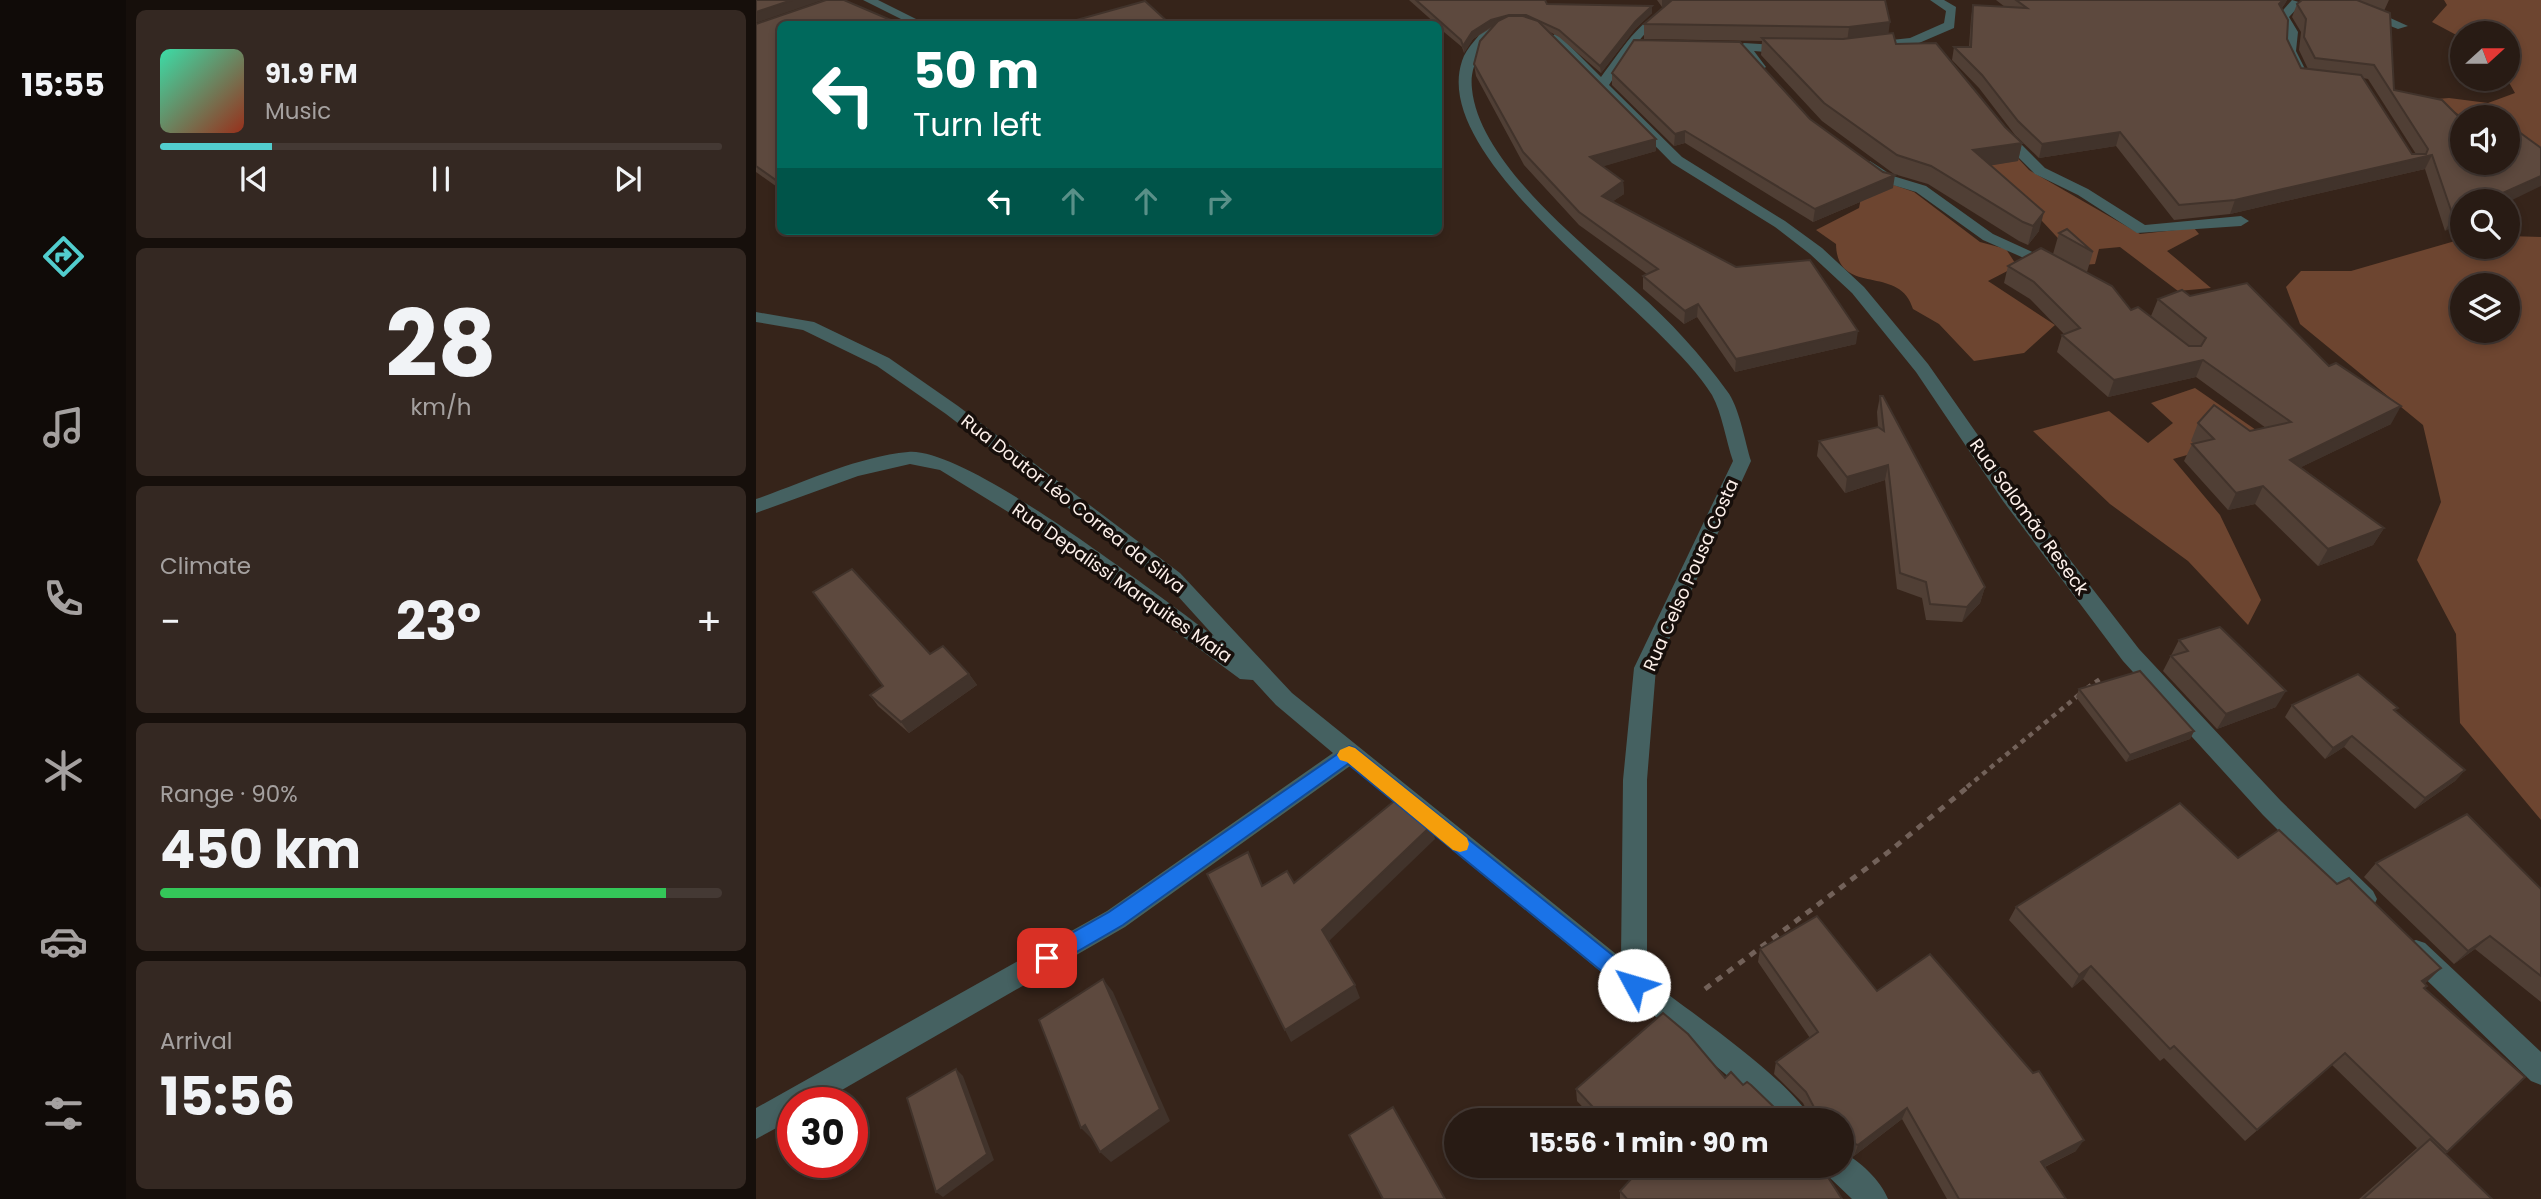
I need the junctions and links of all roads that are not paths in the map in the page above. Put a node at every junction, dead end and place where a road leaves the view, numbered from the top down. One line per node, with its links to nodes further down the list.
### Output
1 (869, 0): 6 (street)
2 (1707, 0): 15 (street)
3 (1936, 0): 9 (street)
4 (2299, 2): 13 (street)
5 (2349, 5): 8 (street)
6 (914, 21)
7 (1540, 25): 15 (street, Rua Salomão Reseck); 26 (street, Rua Celso Pousa Costa)
8 (2402, 26)
9 (1930, 35): 10 (street); 12 (street)
10 (1846, 48)
11 (1808, 50): 14 (street)
12 (1937, 52)
13 (2315, 78)
14 (1770, 79)
15 (1604, 84): 24 (street, Rua Salomão Reseck)
16 (1993, 121): 18 (street)
17 (1859, 158): 19 (street)
18 (2241, 221)
19 (2066, 272)
20 (756, 317): 22 (street, Rua Doutor Léo Correa da Silva)
21 (756, 506): 22 (street, Rua Depalissi Marquites Maia)
22 (1284, 699): 23 (street, Rua Doutor Léo Correa da Silva)
23 (1349, 754): 26 (street, Rua Doutor Léo Correa da Silva); 28 (street)
24 (2379, 915)
25 (2399, 934): 27 (street)
26 (1634, 985): 29 (street, Rua Doutor Léo Correa da Silva)
27 (2541, 1070)
28 (822, 1087)
29 (1784, 1108)
30 (777, 1112): 31 (street)
31 (756, 1124)
32 (1852, 1178): 33 (street)
33 (1873, 1199)

